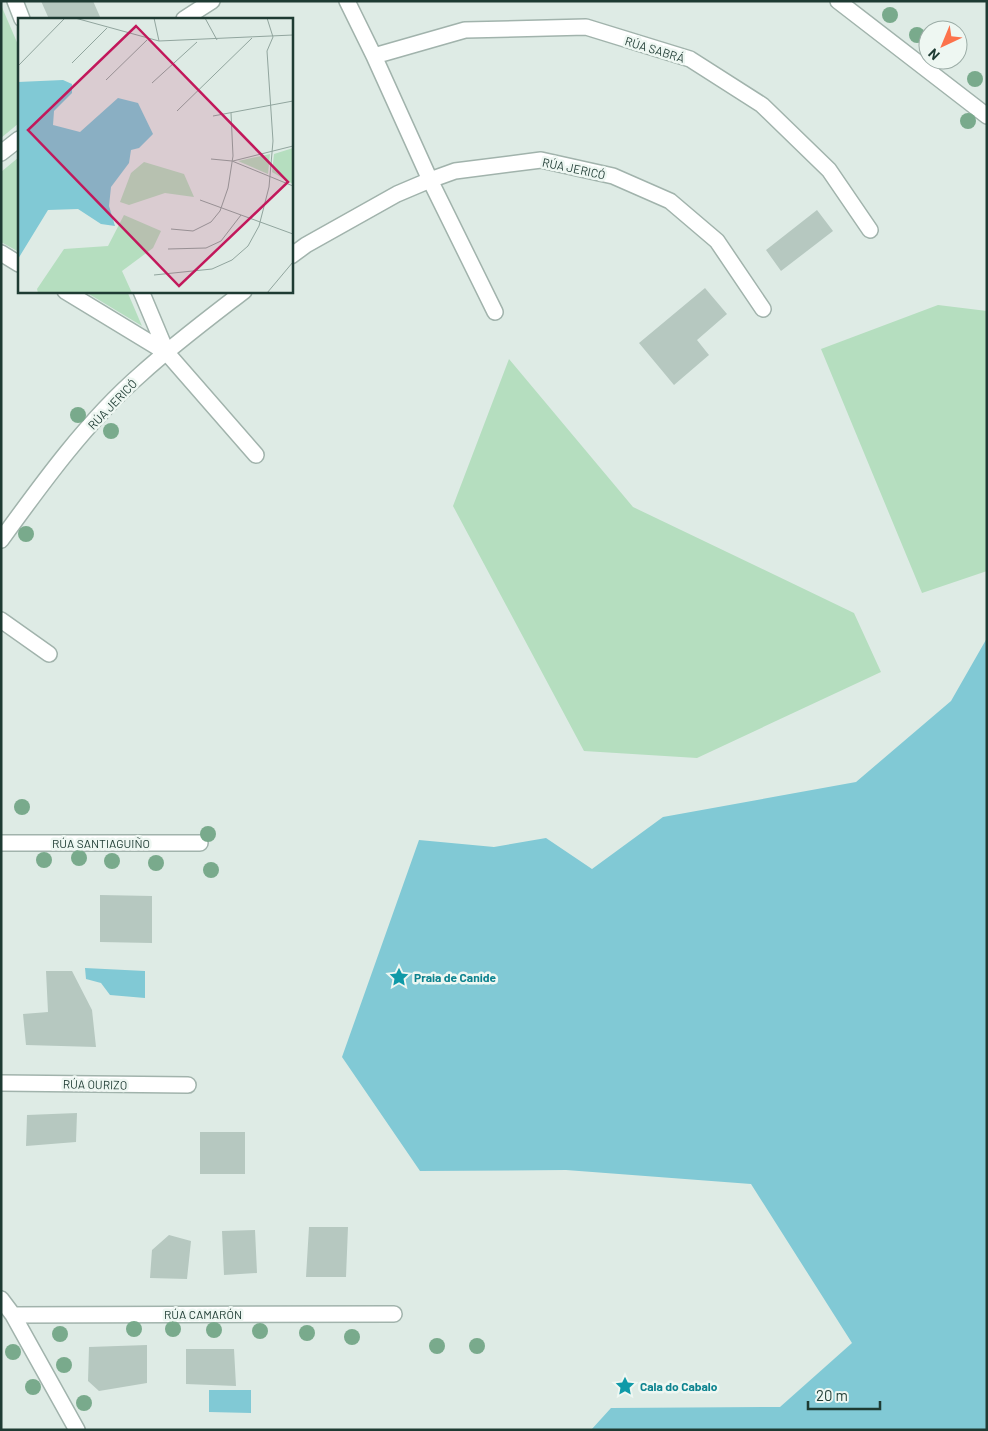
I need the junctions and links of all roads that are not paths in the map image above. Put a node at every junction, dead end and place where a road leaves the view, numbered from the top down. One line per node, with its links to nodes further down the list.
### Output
1 (15, 1): 5 (street)
2 (212, 1): 6 (street)
3 (346, 1): 7 (street)
4 (838, 1): 8 (street)
5 (22, 18)
6 (186, 18)
7 (374, 56): 11 (street); 12 (street, RÚA SABRÁ)
8 (987, 116)
9 (18, 140): 10 (street)
10 (1, 153)
11 (430, 180): 14 (street, RÚA JERICÓ); 19 (street, RÚA JERICÓ); 20 (street)
12 (870, 230)
13 (1, 253): 15 (street)
14 (292, 255)
15 (18, 263)
16 (67, 292): 21 (street)
17 (141, 292): 21 (street)
18 (243, 292): 21 (street, RÚA JERICÓ)
19 (763, 309)
20 (495, 312)
21 (167, 353): 22 (street); 23 (street, RÚA JERICÓ)
22 (256, 455)
23 (1, 540)
24 (1, 620): 25 (street)
25 (49, 654)
26 (1, 843): 27 (street, RÚA SANTIAGUIÑO)
27 (200, 843)
28 (1, 1082): 29 (street, RÚA OURIZO)
29 (188, 1085)
30 (1, 1299): 32 (street)
31 (394, 1314): 32 (street, RÚA CAMARÓN)
32 (13, 1315): 33 (street)
33 (78, 1430)

